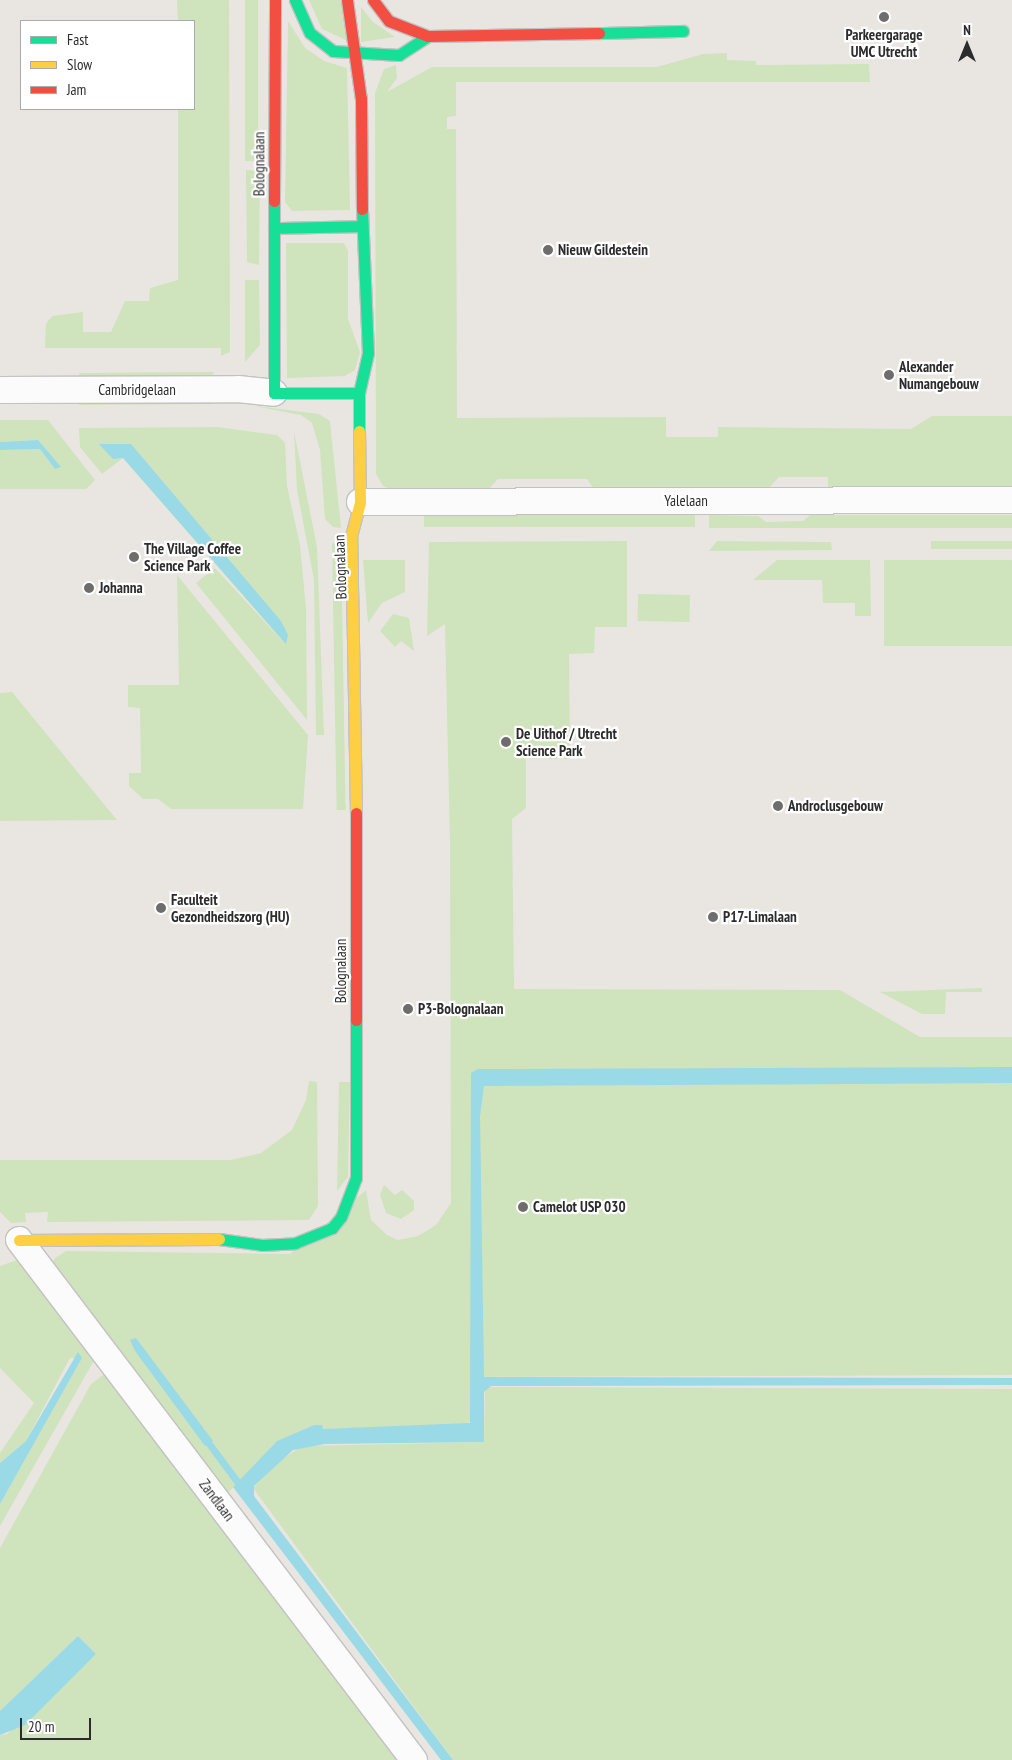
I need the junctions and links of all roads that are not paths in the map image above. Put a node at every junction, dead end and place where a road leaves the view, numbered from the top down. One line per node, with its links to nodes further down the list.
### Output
1 (275, 0): 11 (street, Bolognalaan)
2 (295, 0): 7 (street)
3 (347, 0): 7 (street, Bolognalaan)
4 (373, 0): 6 (street)
5 (683, 31): 6 (street)
6 (428, 36): 8 (street)
7 (355, 53): 8 (street); 9 (street, Bolognalaan)
8 (384, 54): 9 (street)
9 (361, 99): 10 (street, Bolognalaan)
10 (362, 226): 11 (street); 13 (street, Bolognalaan)
11 (274, 228): 14 (street, Bolognalaan)
12 (0, 390): 14 (street, Cambridgelaan)
13 (359, 393): 14 (street); 16 (street, Bolognalaan)
14 (274, 394)
15 (1012, 500): 16 (street, Yalelaan)
16 (360, 502): 17 (street, Bolognalaan)
17 (19, 1240): 18 (street, Zandlaan)
18 (414, 1760)

